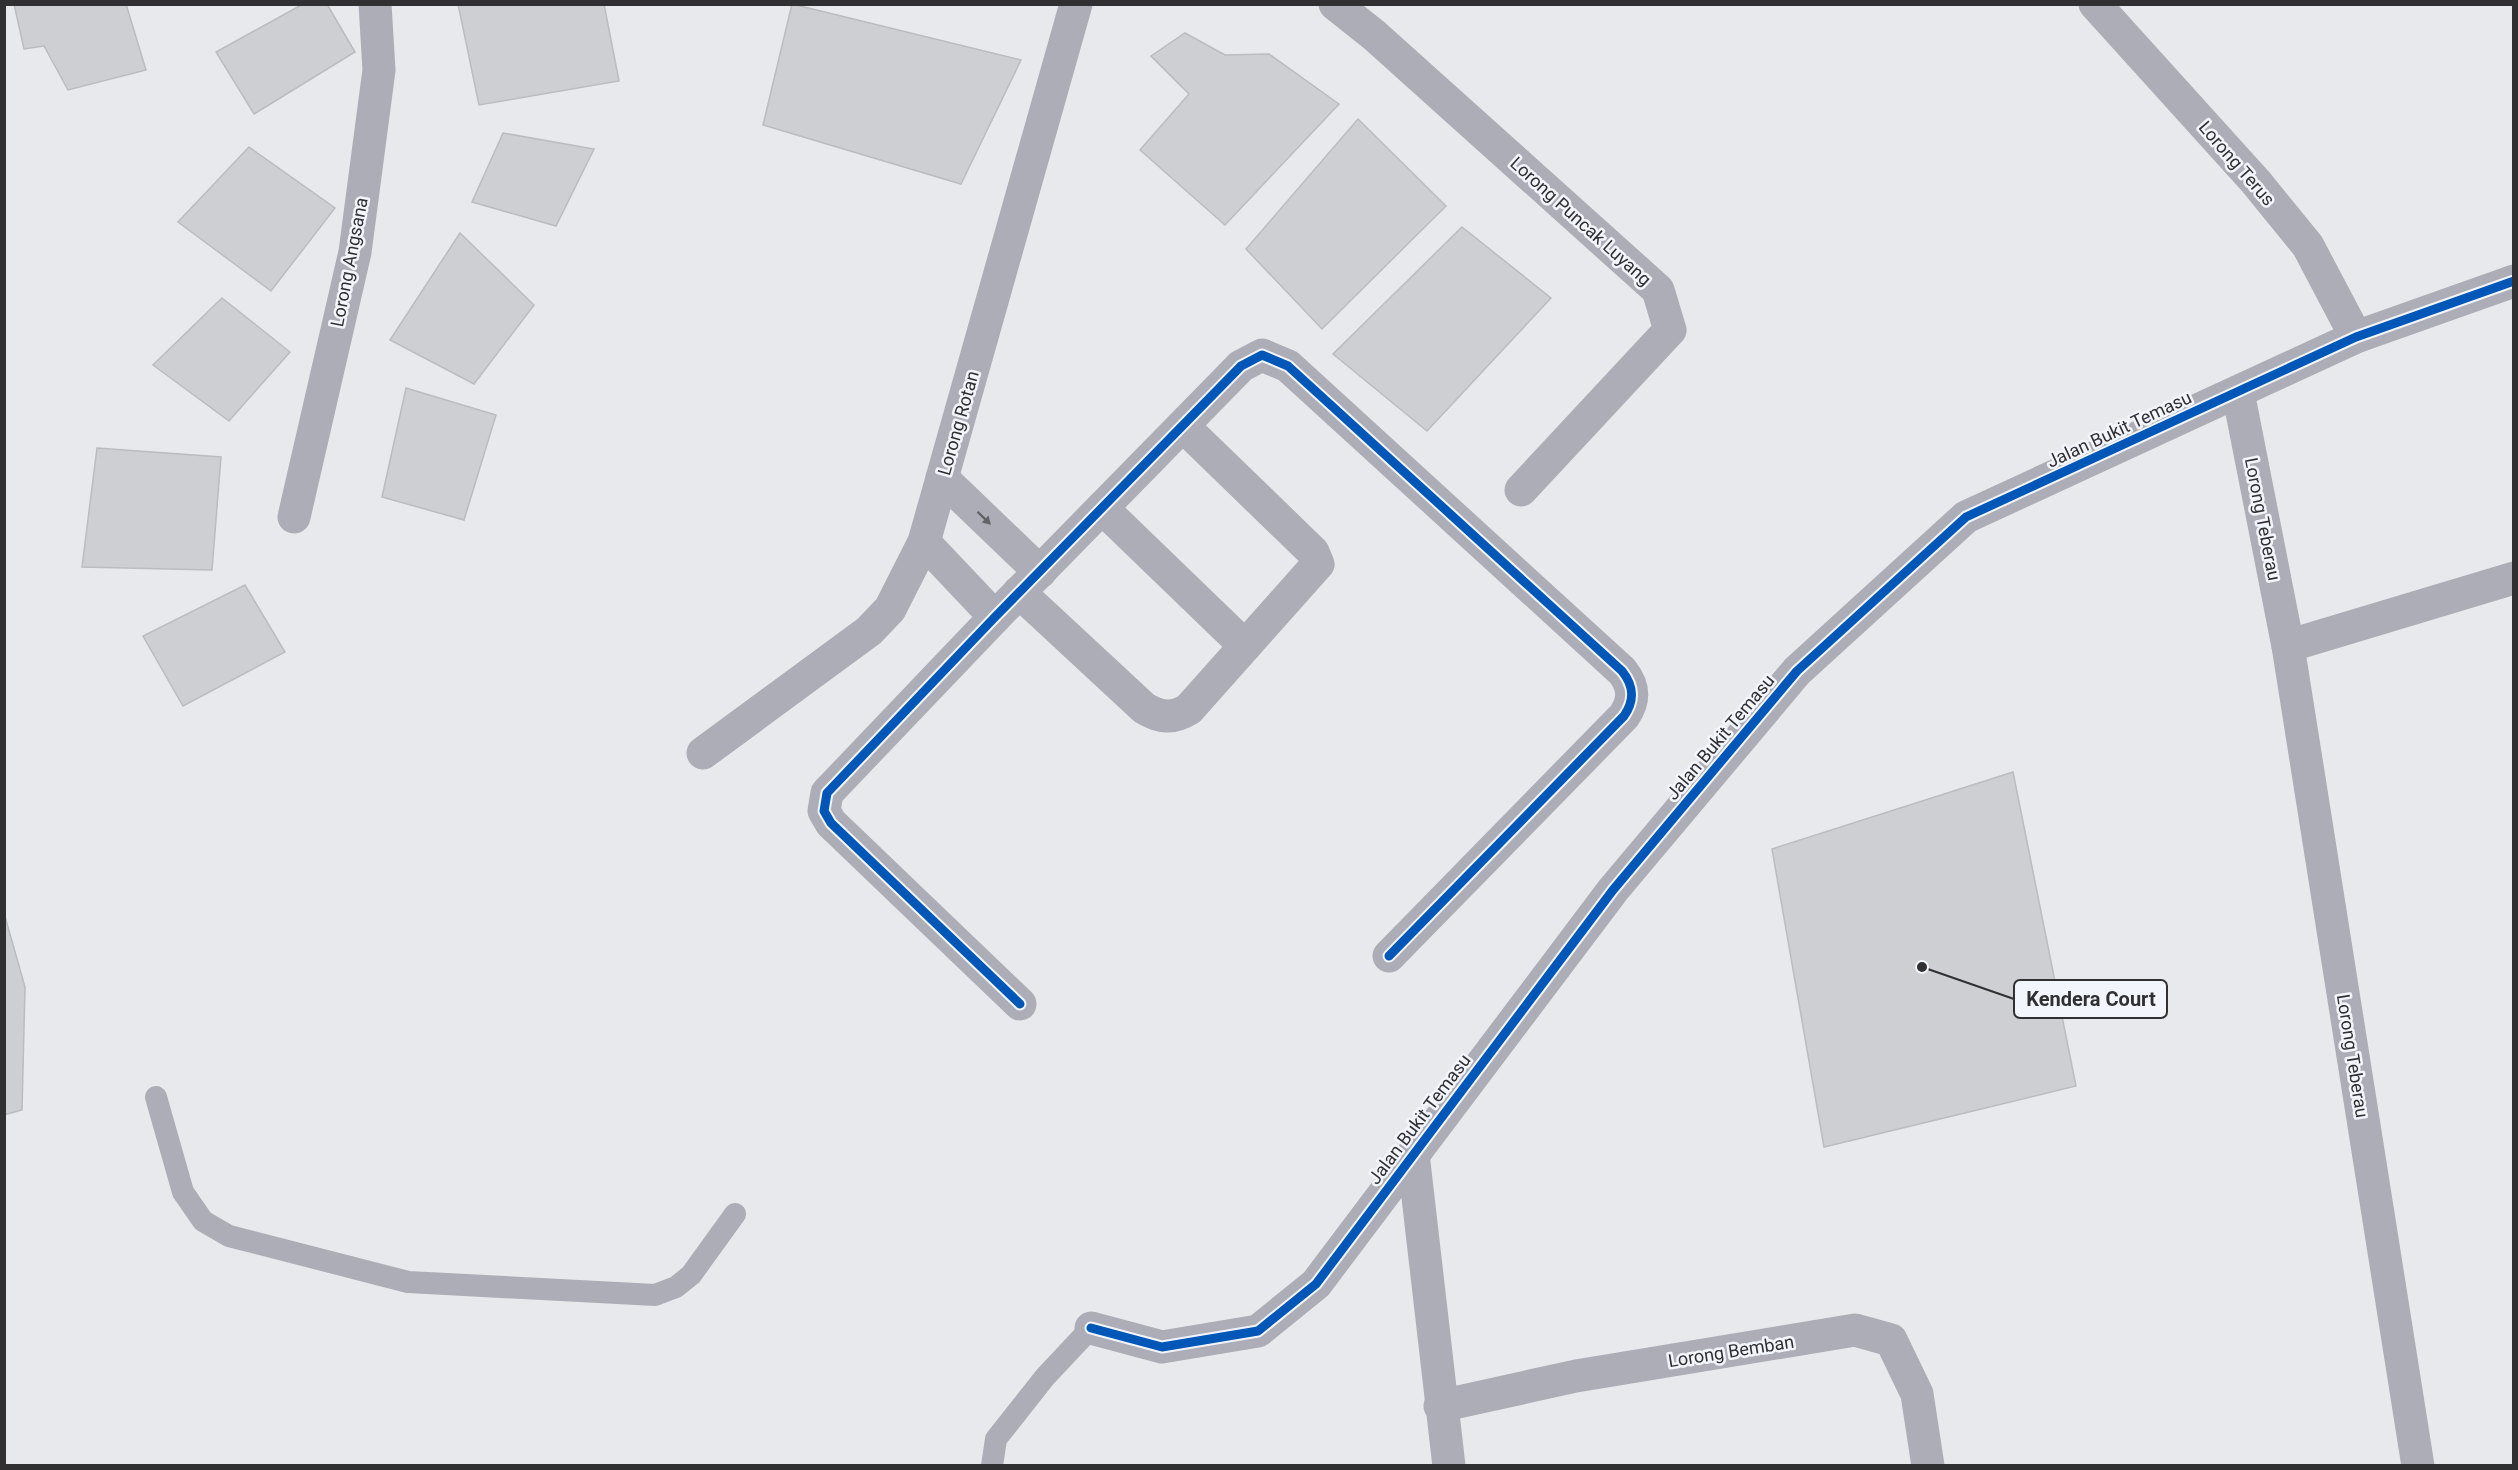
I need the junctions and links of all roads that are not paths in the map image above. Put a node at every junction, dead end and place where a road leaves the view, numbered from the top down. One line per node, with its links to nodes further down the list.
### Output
1 (375, 4): 12 (street, Lorong Angsana)
2 (1076, 4): 9 (street, Lorong Rotan)
3 (1335, 4): 10 (street, Lorong Puncak Luyang)
4 (2096, 4): 6 (street, Lorong Terus)
5 (2514, 281): 6 (street, Jalan Bukit Temasu)
6 (2356, 337): 7 (street, Jalan Bukit Temasu)
7 (2238, 392): 18 (street, Lorong Teberau); 23 (street, Jalan Bukit Temasu)
8 (1183, 426): 11 (street); 17 (street); 20 (street)
9 (942, 478): 13 (street, Lorong Rotan); 15 (street, one-way to 15)
10 (1521, 490)
11 (1102, 508): 15 (street); 17 (street)
12 (294, 517)
13 (924, 542): 16 (street); 19 (street, Lorong Rotan)
14 (2514, 578): 18 (street)
15 (1030, 582): 16 (street); 17 (street)
16 (995, 617): 21 (street)
17 (1245, 646)
18 (2288, 646): 30 (street, Lorong Teberau)
19 (703, 753)
20 (1389, 956)
21 (1020, 1004)
22 (156, 1096): 24 (lane)
23 (1413, 1154): 25 (street, Jalan Bukit Temasu); 26 (street)
24 (735, 1214)
25 (1091, 1328): 27 (lane, Jalan Bukit Temasu)
26 (1440, 1406): 28 (street); 29 (street, Lorong Bemban)
27 (992, 1466)
28 (1449, 1466)
29 (1928, 1466)
30 (2418, 1466)

